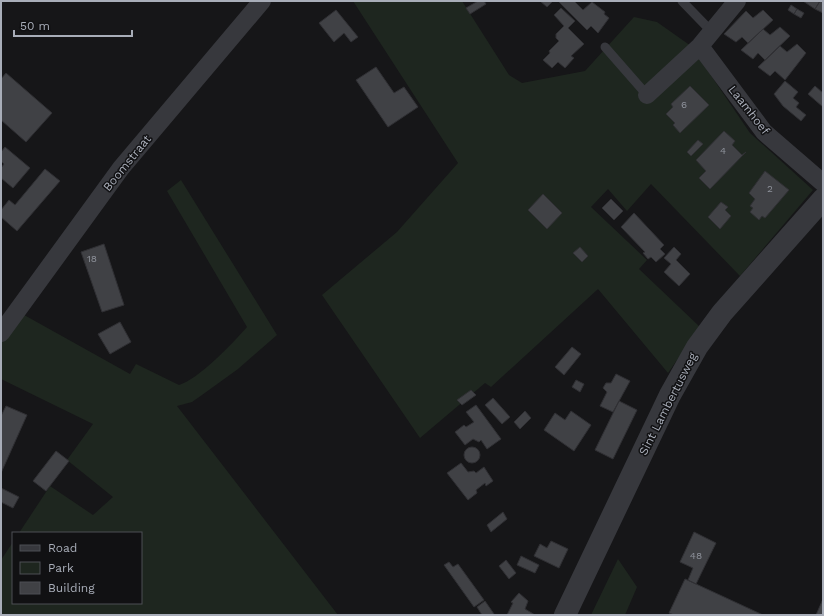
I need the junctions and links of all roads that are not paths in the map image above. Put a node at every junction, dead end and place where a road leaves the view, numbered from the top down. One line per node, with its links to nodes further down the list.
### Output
1 (262, 1): 10 (street, Boomstraat)
2 (682, 1): 4 (lane)
3 (737, 1): 4 (street)
4 (712, 32): 5 (street)
5 (700, 46): 7 (street); 8 (street, Laamhoef)
6 (604, 47): 7 (lane)
7 (647, 96)
8 (823, 183)
9 (823, 199): 11 (street, Sint Lambertusweg)
10 (1, 333)
11 (565, 615)

